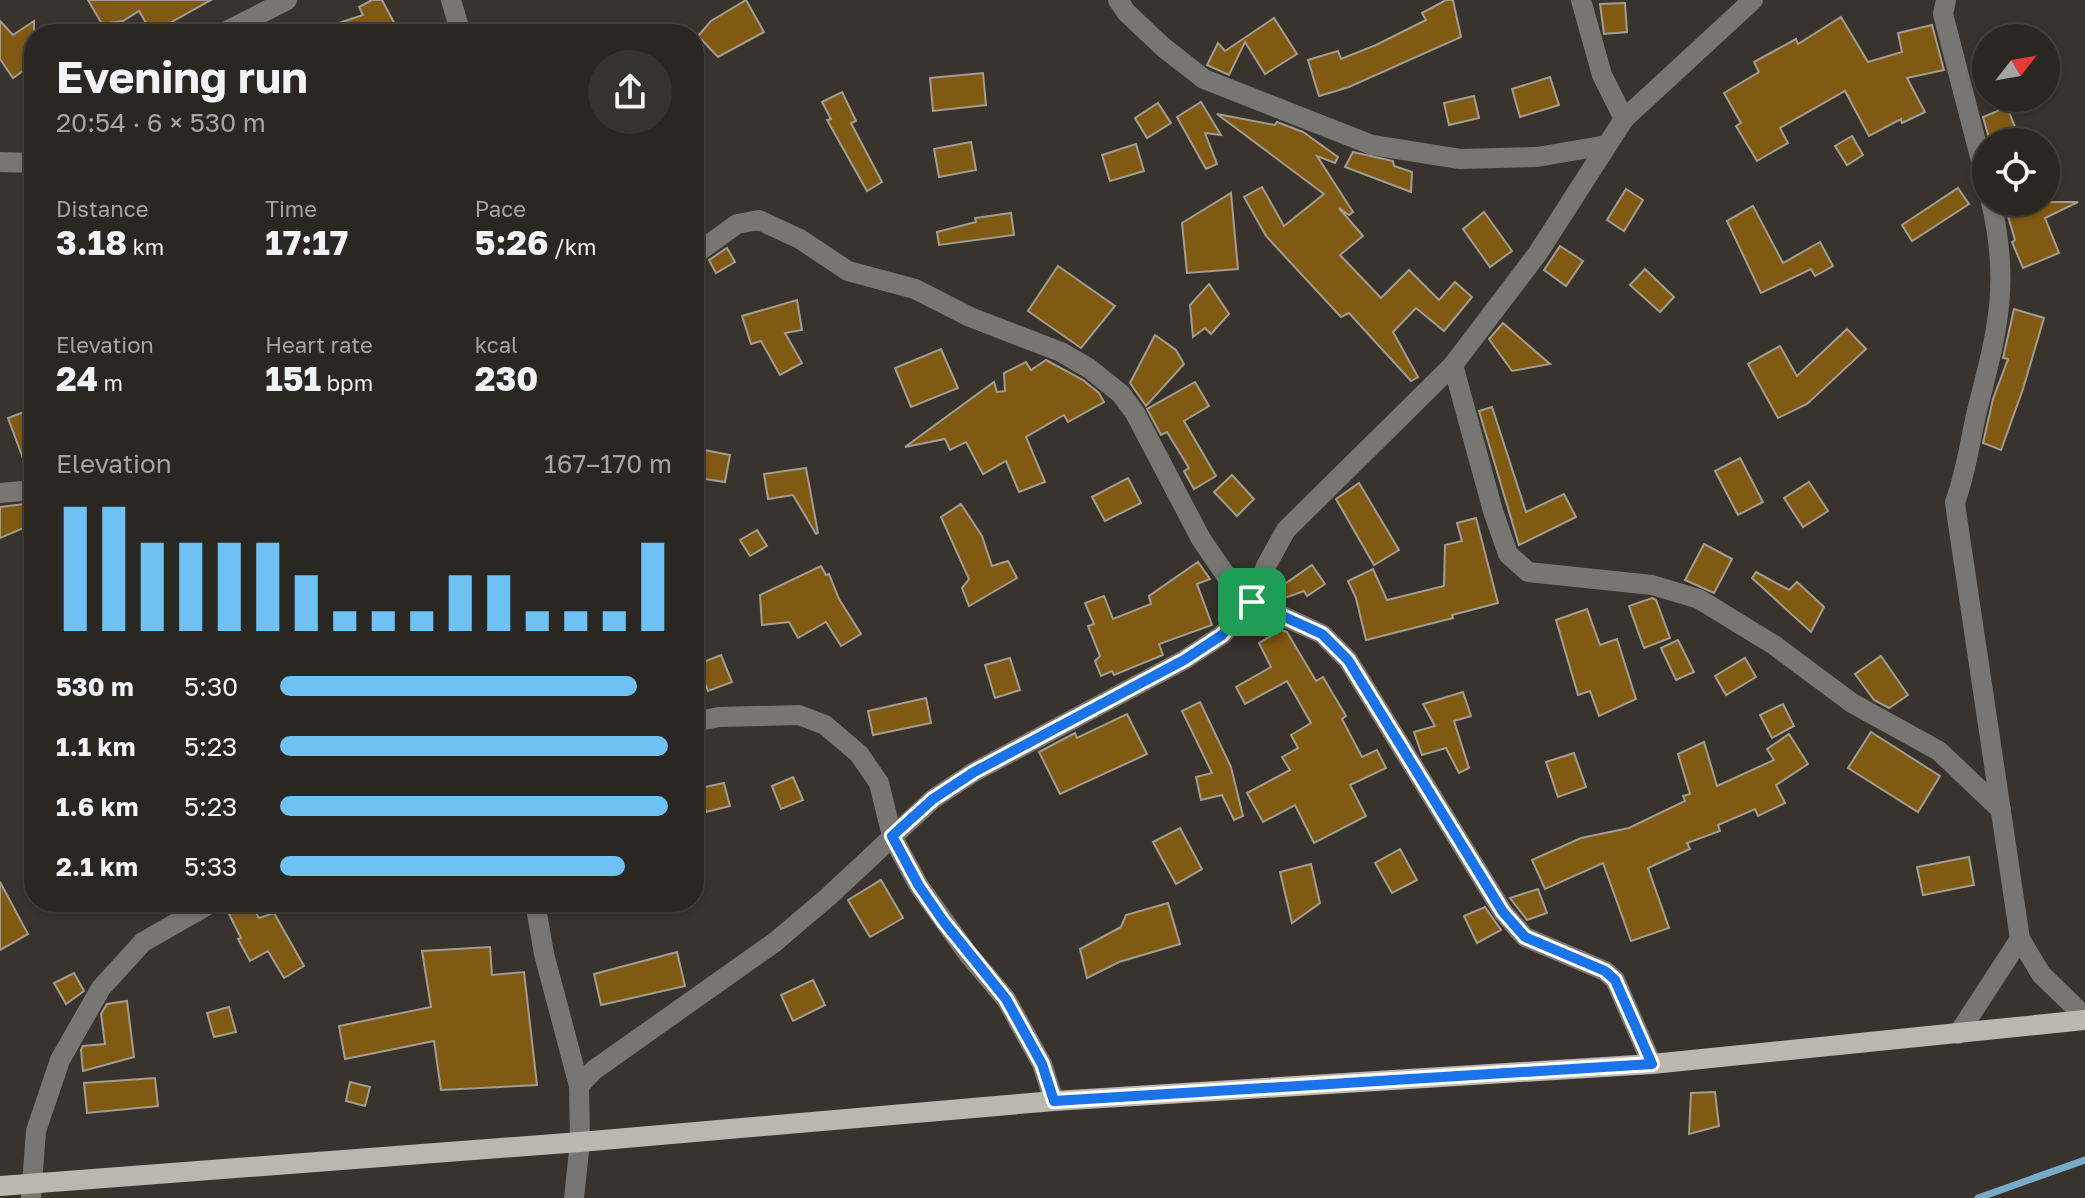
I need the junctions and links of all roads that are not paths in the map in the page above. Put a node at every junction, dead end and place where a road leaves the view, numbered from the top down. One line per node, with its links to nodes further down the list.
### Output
1 (287, 0): 7 (street)
2 (451, 0): 8 (street)
3 (1118, 0): 11 (street)
4 (1581, 0): 9 (street)
5 (1753, 0): 9 (street)
6 (1946, 0): 10 (street)
7 (240, 24)
8 (458, 24)
9 (1624, 119): 11 (street)
10 (1973, 128)
11 (1607, 145): 16 (street)
12 (0, 162): 13 (street)
13 (24, 163)
14 (1994, 216): 21 (street)
15 (704, 248): 19 (street)
16 (1453, 365): 19 (street); 21 (street)
17 (24, 491): 18 (street)
18 (0, 493)
19 (1252, 602): 22 (street); 28 (street)
20 (704, 720): 22 (street)
21 (2001, 810): 25 (street)
22 (892, 836): 29 (street); 30 (street)
23 (196, 912): 33 (street)
24 (537, 912): 29 (street)
25 (2020, 939): 26 (street); 27 (street)
26 (2085, 1019): 27 (main road)
27 (1958, 1034): 28 (main road)
28 (1652, 1064): 30 (main road)
29 (579, 1086): 31 (street)
30 (1054, 1101): 31 (main road)
31 (580, 1142): 33 (main road); 34 (street)
32 (0, 1186): 33 (main road)
33 (31, 1191)
34 (574, 1198)

